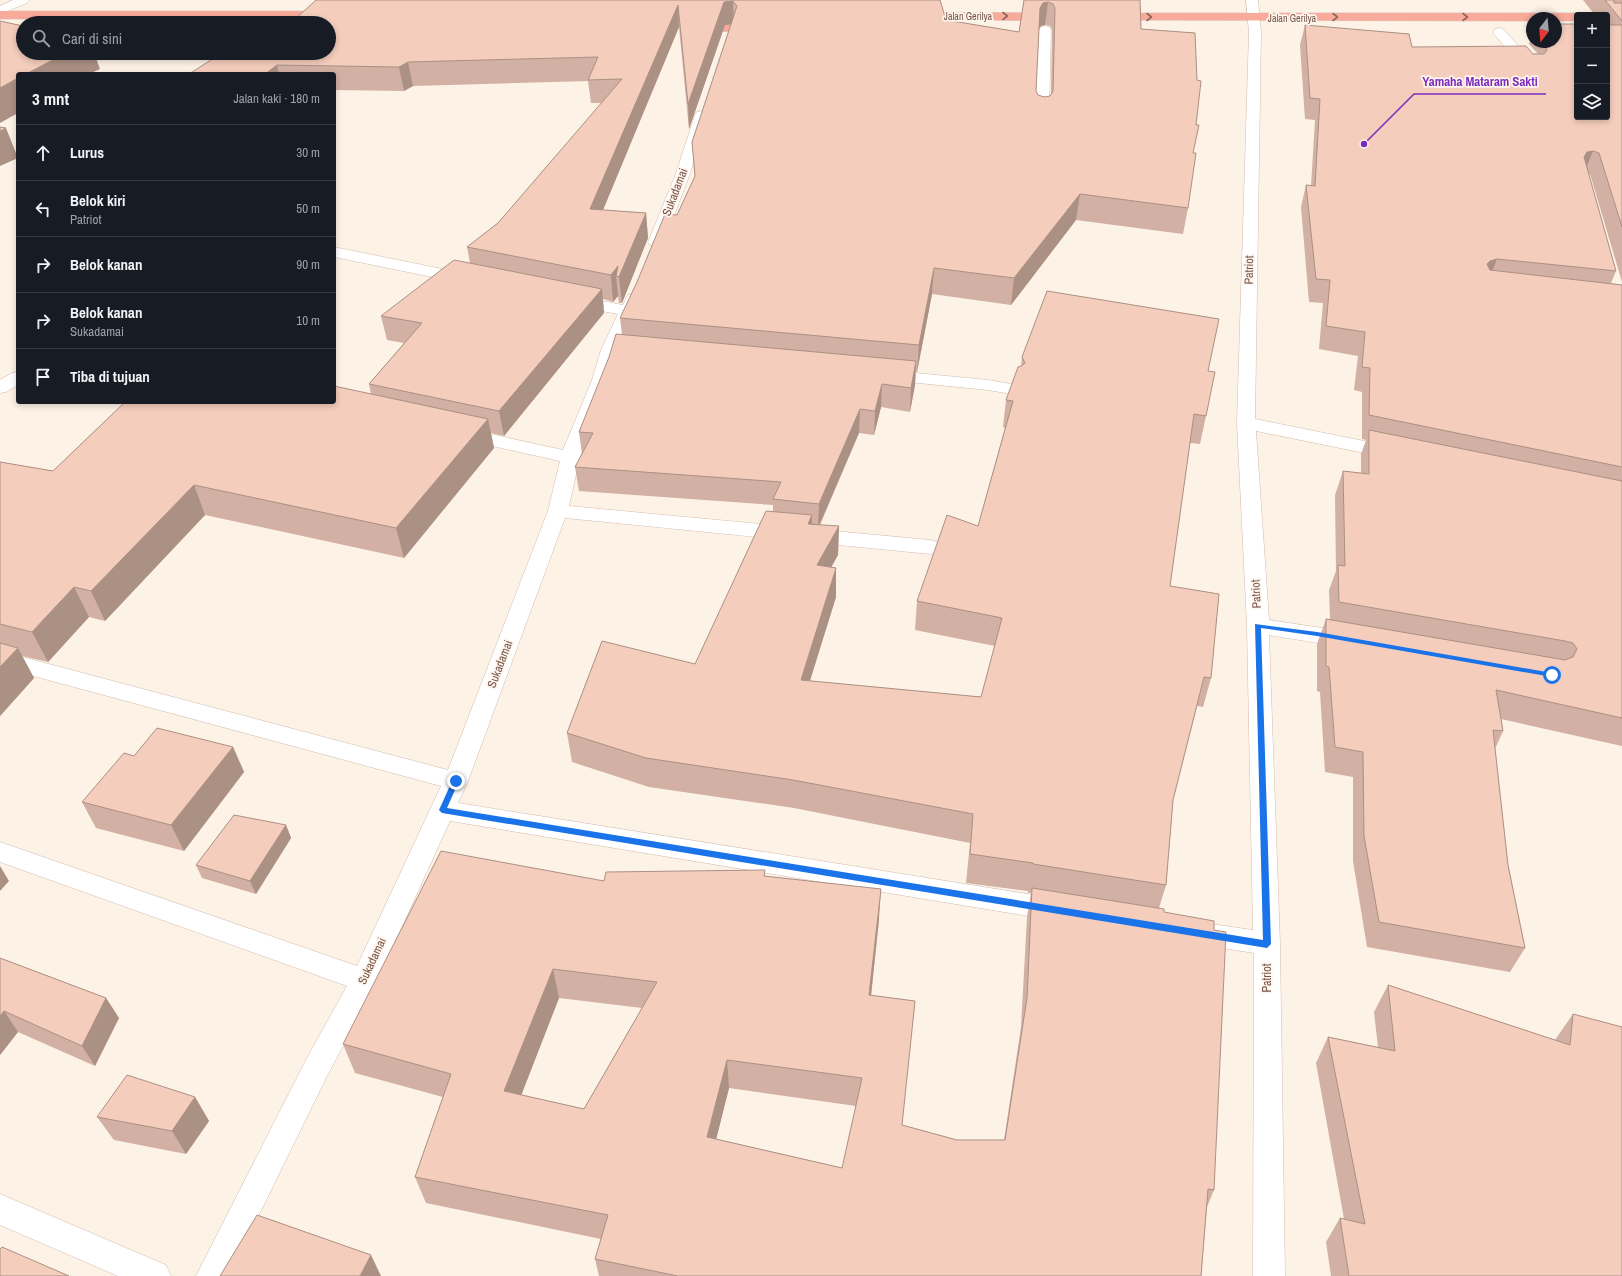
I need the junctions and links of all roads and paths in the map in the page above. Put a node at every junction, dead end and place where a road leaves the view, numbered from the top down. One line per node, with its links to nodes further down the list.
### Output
1 (23, 0): 3 (street)
2 (1252, 0): 13 (street, Patriot)
3 (0, 10)
4 (0, 15): 5 (highway)
5 (340, 15)
6 (902, 16): 7 (highway, Jalan Gerilya, one-way to 7)
7 (1061, 17)
8 (1101, 17): 13 (highway, Jalan Gerilya, one-way to 13)
9 (1574, 17): 13 (highway, Jalan Gerilya, one-way to 9)
10 (683, 28): 11 (highway)
11 (730, 28): 12 (highway); 20 (street)
12 (770, 28)
13 (1254, 28): 34 (street, Patriot)
14 (1029, 30): 15 (highway)
15 (1045, 30): 16 (highway); 23 (street)
16 (1060, 30)
17 (1484, 32): 18 (highway)
18 (1499, 32): 19 (highway); 21 (street)
19 (1512, 32)
20 (723, 50)
21 (1532, 70)
22 (708, 95): 25 (street, Sukadamai)
23 (1042, 115)
24 (336, 252): 26 (street)
25 (648, 261)
26 (481, 282)
27 (640, 283): 29 (street, Sukadamai)
28 (559, 297): 29 (street)
29 (629, 311): 36 (street, Sukadamai)
30 (870, 374): 33 (street)
31 (16, 377): 32 (street)
32 (0, 388)
33 (1011, 389)
34 (1246, 423): 37 (street); 40 (street, Patriot)
35 (446, 430): 36 (street)
36 (570, 457): 38 (street, Sukadamai)
37 (1415, 458)
38 (558, 511): 39 (street); 43 (street, Sukadamai)
39 (930, 547)
40 (1258, 626): 41 (street); 48 (street, Patriot)
41 (1369, 643)
42 (0, 659): 43 (street)
43 (456, 781): 44 (street, Sukadamai)
44 (442, 810): 46 (street); 49 (street, Sukadamai)
45 (0, 852): 49 (street)
46 (1078, 914)
47 (1173, 929): 48 (street)
48 (1267, 944): 53 (street, Patriot)
49 (364, 980): 52 (street, Sukadamai)
50 (0, 1209): 51 (street)
51 (155, 1276)
52 (212, 1276)
53 (1269, 1276)

